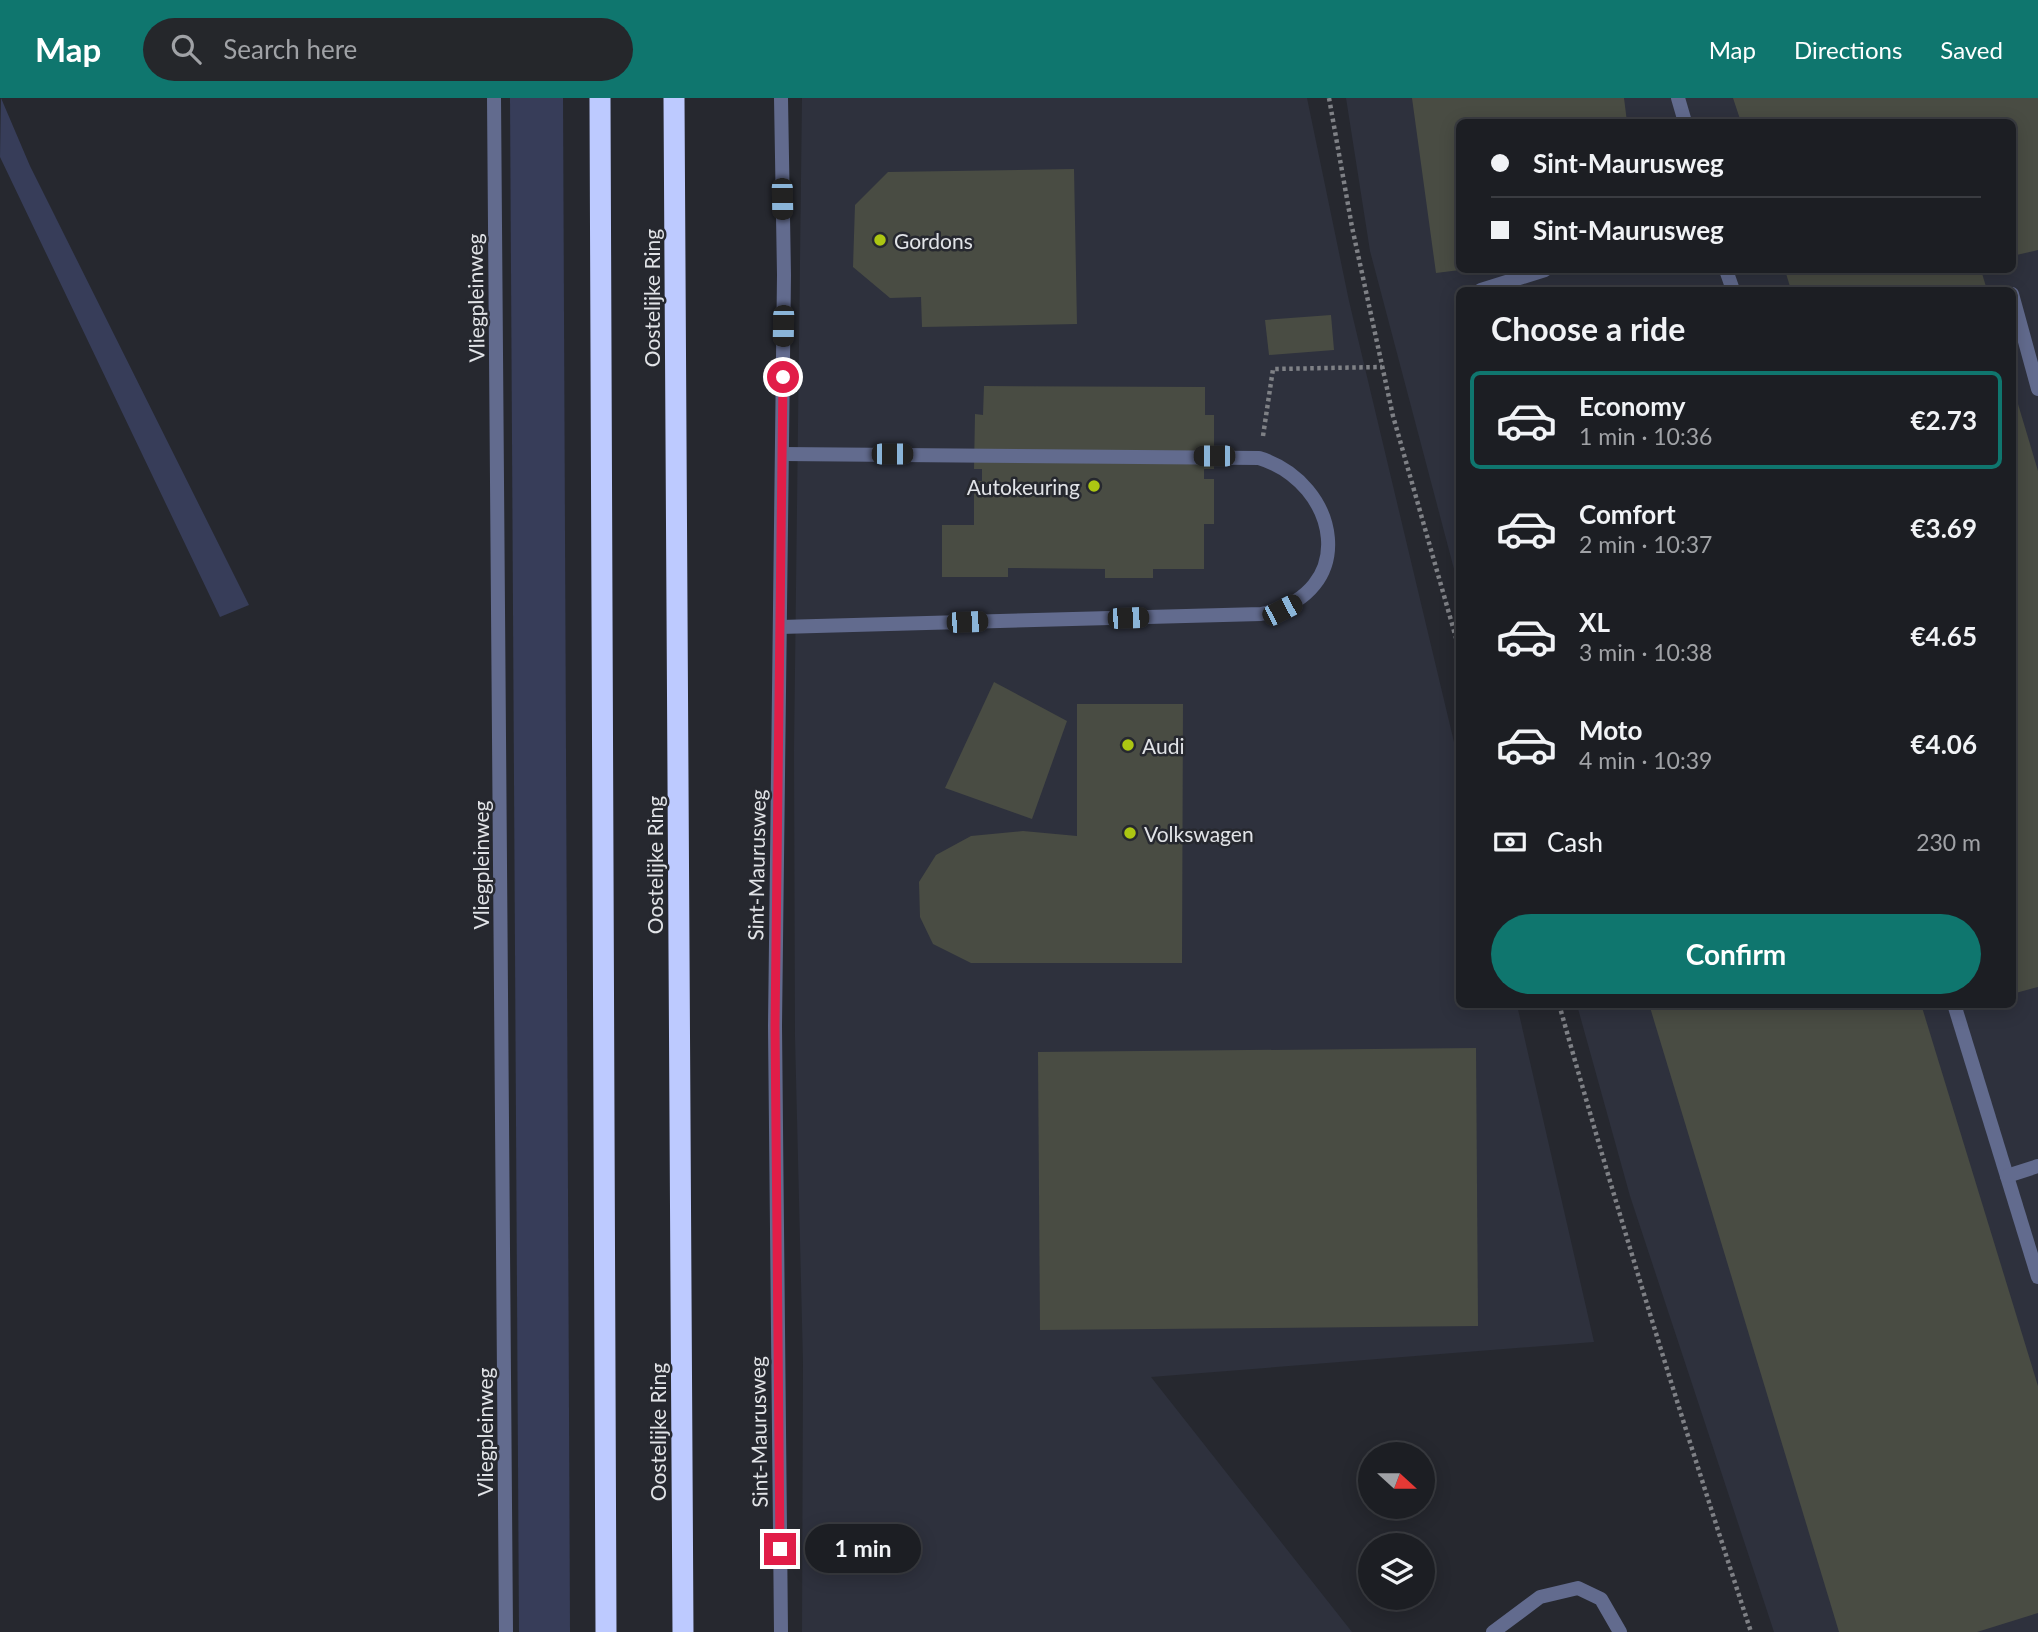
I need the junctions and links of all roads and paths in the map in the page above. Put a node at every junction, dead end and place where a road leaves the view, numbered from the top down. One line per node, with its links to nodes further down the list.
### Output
1 (494, 98): 22 (street, Vliegpleinweg)
2 (600, 98): 23 (highway)
3 (674, 98): 24 (highway, Oostelijke Ring)
4 (780, 98): 13 (street, Sint-Maurusweg)
5 (1329, 98): 11 (path)
6 (1678, 98): 7 (street)
7 (1684, 119)
8 (1535, 273): 9 (street)
9 (1491, 287)
10 (2016, 306): 12 (street)
11 (1382, 367): 14 (path); 16 (path)
12 (2038, 389)
13 (782, 454): 14 (street); 15 (street, Sint-Maurusweg)
14 (1259, 458): 15 (street)
15 (780, 627): 25 (street, Sint-Maurusweg)
16 (1456, 638)
17 (1560, 1008): 28 (path)
18 (1955, 1008): 20 (street)
19 (2038, 1166): 20 (street)
20 (2007, 1176): 21 (street)
21 (2038, 1277)
22 (506, 1632)
23 (606, 1632)
24 (682, 1632)
25 (781, 1632)
26 (1493, 1632): 27 (street)
27 (1620, 1632)
28 (1751, 1632)

